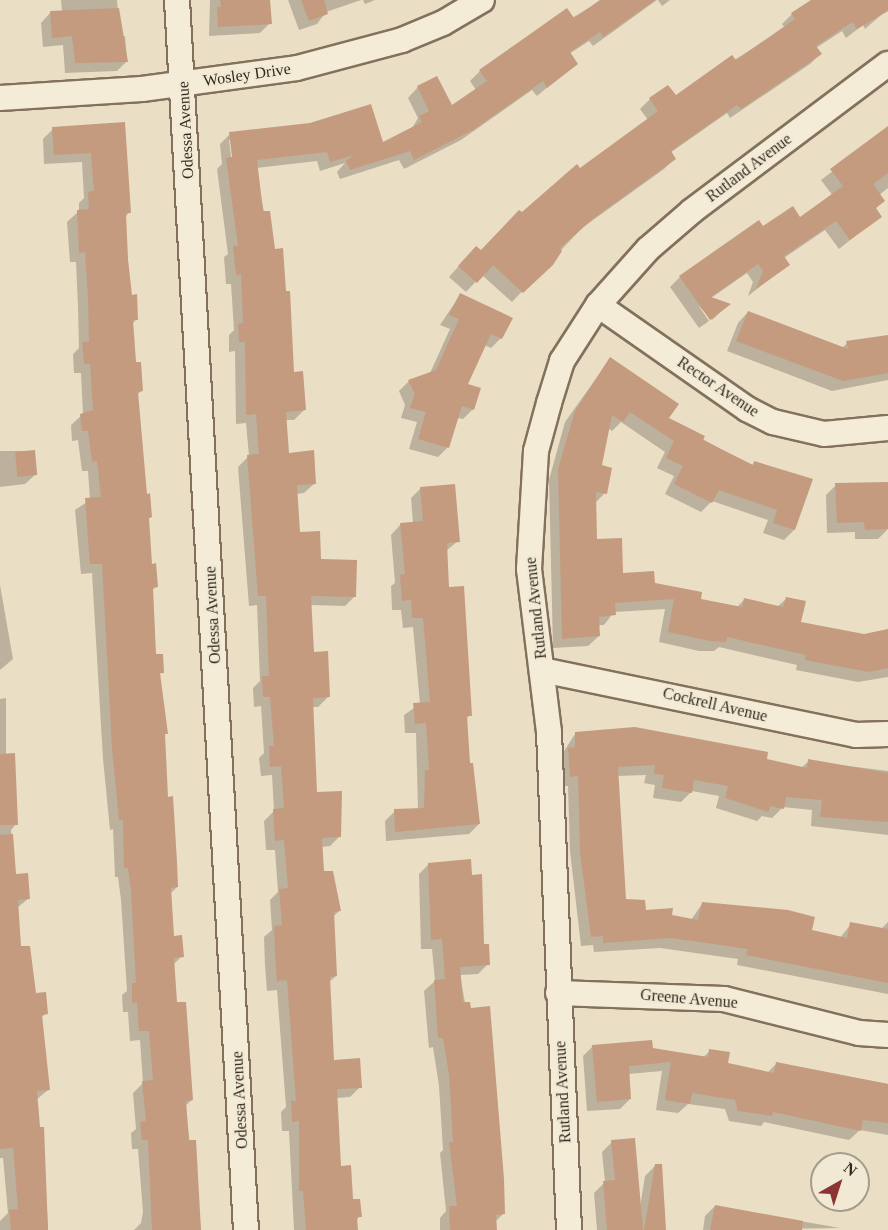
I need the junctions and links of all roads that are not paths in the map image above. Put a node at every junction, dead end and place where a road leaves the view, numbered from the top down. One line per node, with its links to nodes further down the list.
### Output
1 (177, 0): 4 (street, Odessa Avenue)
2 (482, 0): 4 (street, Wosley Drive)
3 (888, 64): 6 (street, Rutland Avenue)
4 (183, 83): 5 (street, Wosley Drive); 12 (street, Odessa Avenue)
5 (0, 98)
6 (598, 305): 7 (street, Rector Avenue); 8 (street, Rutland Avenue)
7 (888, 428)
8 (542, 670): 9 (street, Cockrell Avenue); 10 (street, Rutland Avenue)
9 (888, 734)
10 (558, 993): 11 (street, Greene Avenue); 13 (street, Rutland Avenue)
11 (888, 1035)
12 (246, 1230)
13 (569, 1230)

